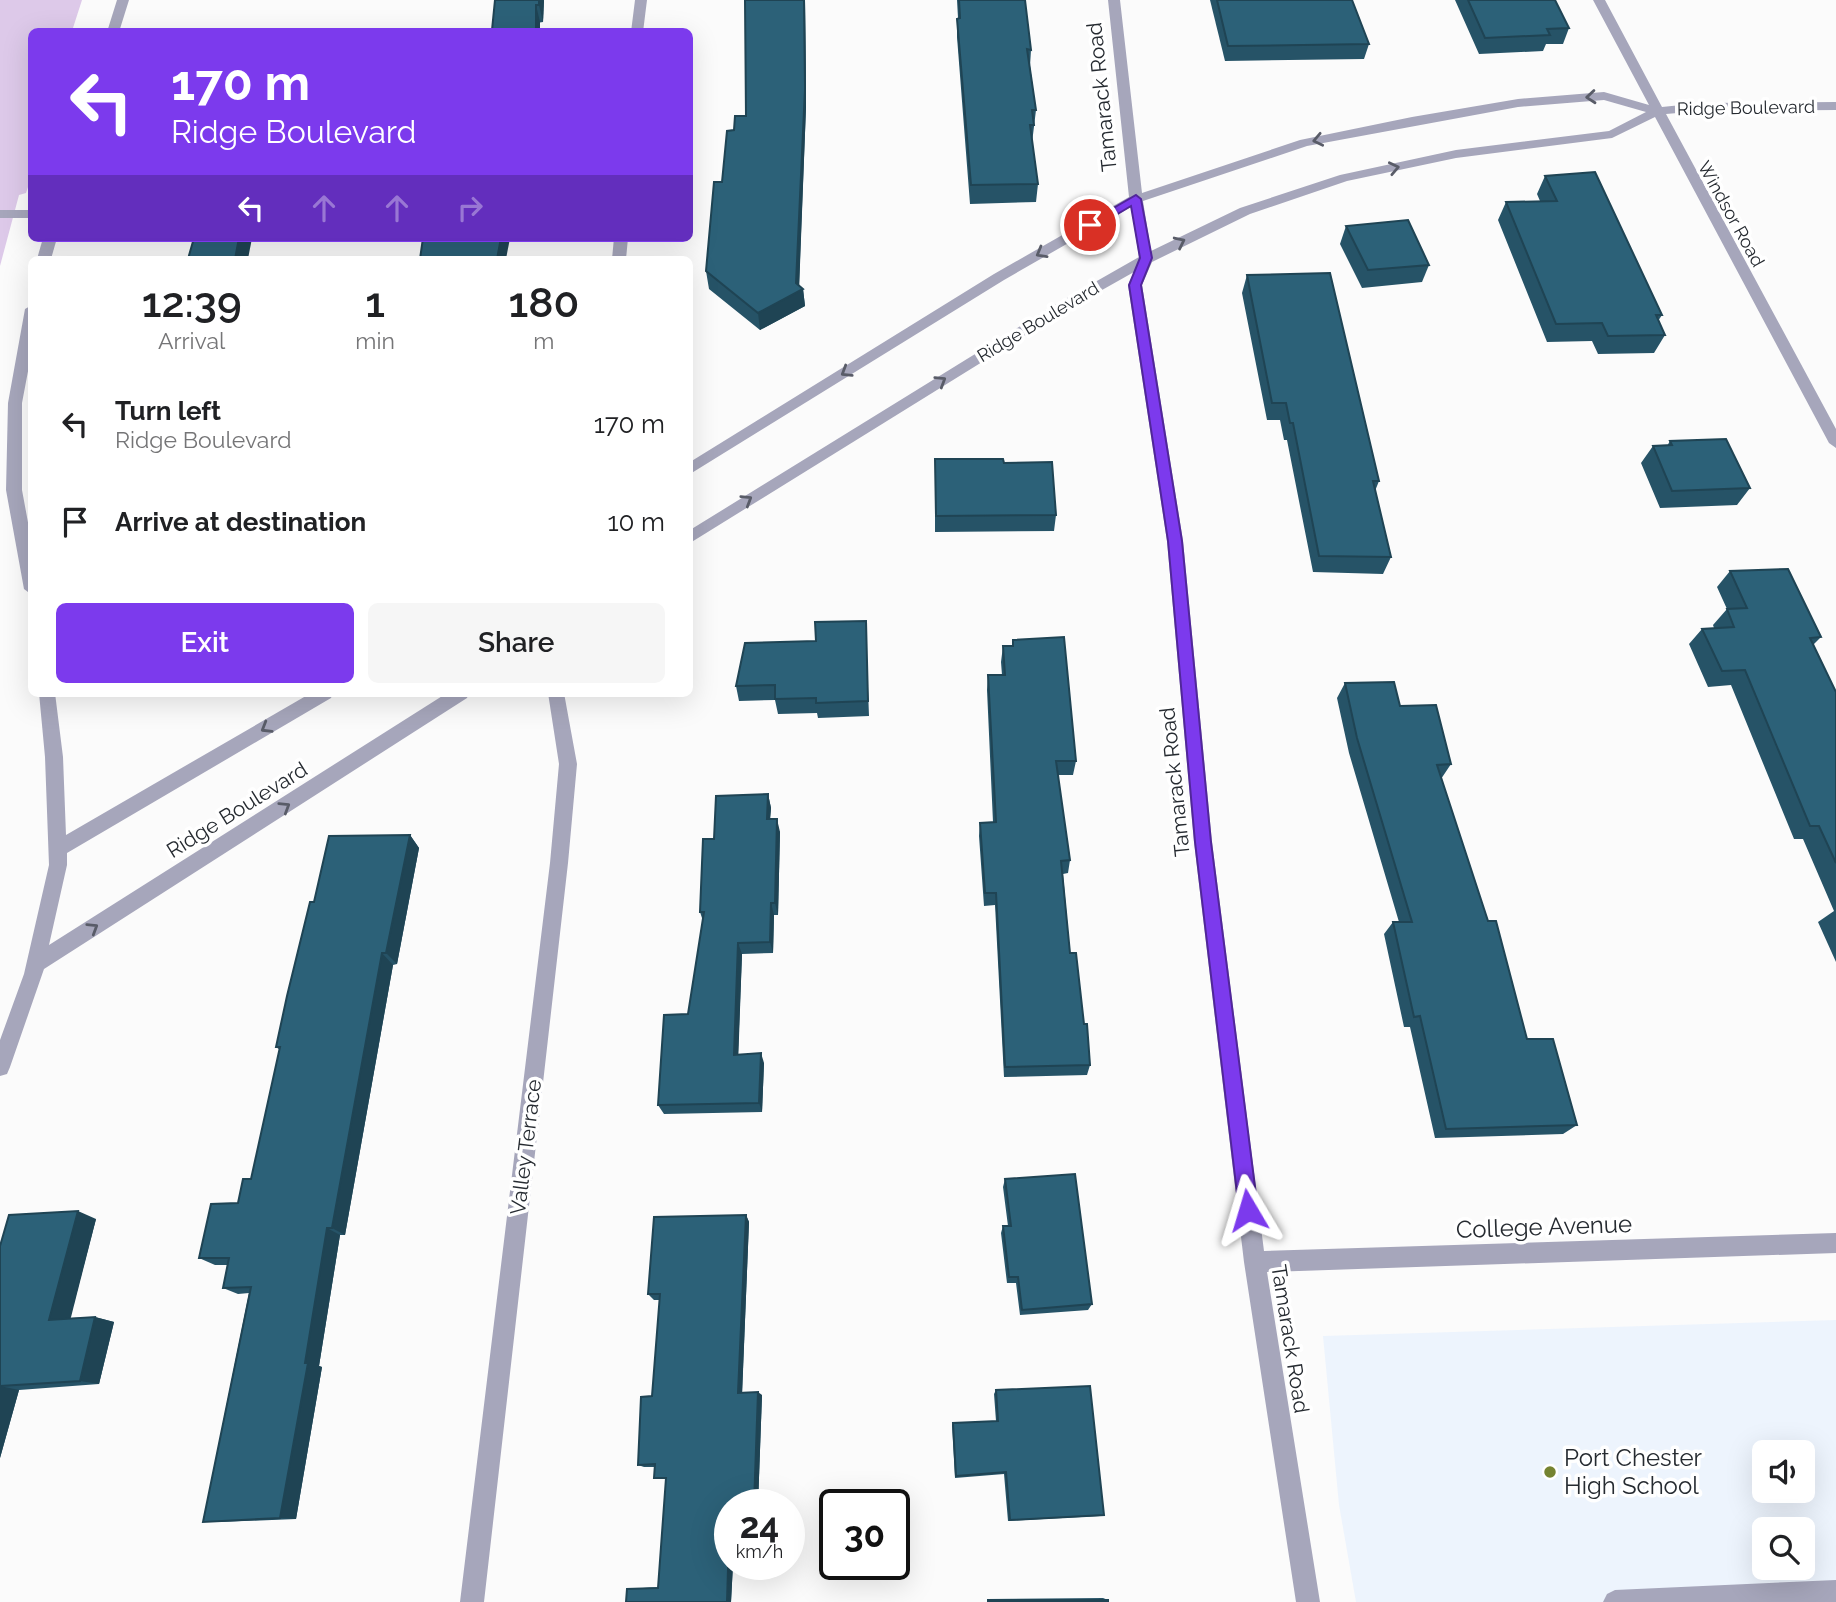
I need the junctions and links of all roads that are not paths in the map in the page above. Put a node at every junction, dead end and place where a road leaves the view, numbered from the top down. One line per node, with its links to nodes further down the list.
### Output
1 (123, 0): 5 (street)
2 (641, 0): 6 (street)
3 (1114, 0): 9 (street, Tamarack Road)
4 (1599, 0): 8 (street, Windsor Road)
5 (114, 28)
6 (638, 28)
7 (1836, 106): 8 (street, Ridge Boulevard)
8 (1657, 111): 9 (street, Ridge Boulevard, one-way to 9); 12 (street, Ridge Boulevard, one-way to 8); 14 (street, Windsor Road)
9 (1136, 199): 12 (street, Tamarack Road); 15 (street, Ridge Boulevard, one-way to 15)
10 (0, 214): 11 (street)
11 (28, 214)
12 (1146, 258): 16 (street, Ridge Boulevard, one-way to 12); 26 (street, Tamarack Road)
13 (28, 331): 17 (street)
14 (1836, 443)
15 (693, 466)
16 (693, 535)
17 (28, 567)
18 (47, 697): 22 (street)
19 (318, 697): 22 (street, one-way to 22)
20 (455, 697): 23 (street, Ridge Boulevard, one-way to 20)
21 (557, 697): 28 (street, Valley Terrace)
22 (58, 849): 23 (street)
23 (35, 964): 24 (street)
24 (0, 1068)
25 (1836, 1243): 26 (street, College Avenue)
26 (1255, 1262): 29 (street, Tamarack Road)
27 (1836, 1592): 30 (street)
28 (472, 1602)
29 (1308, 1602)
30 (1615, 1602)

